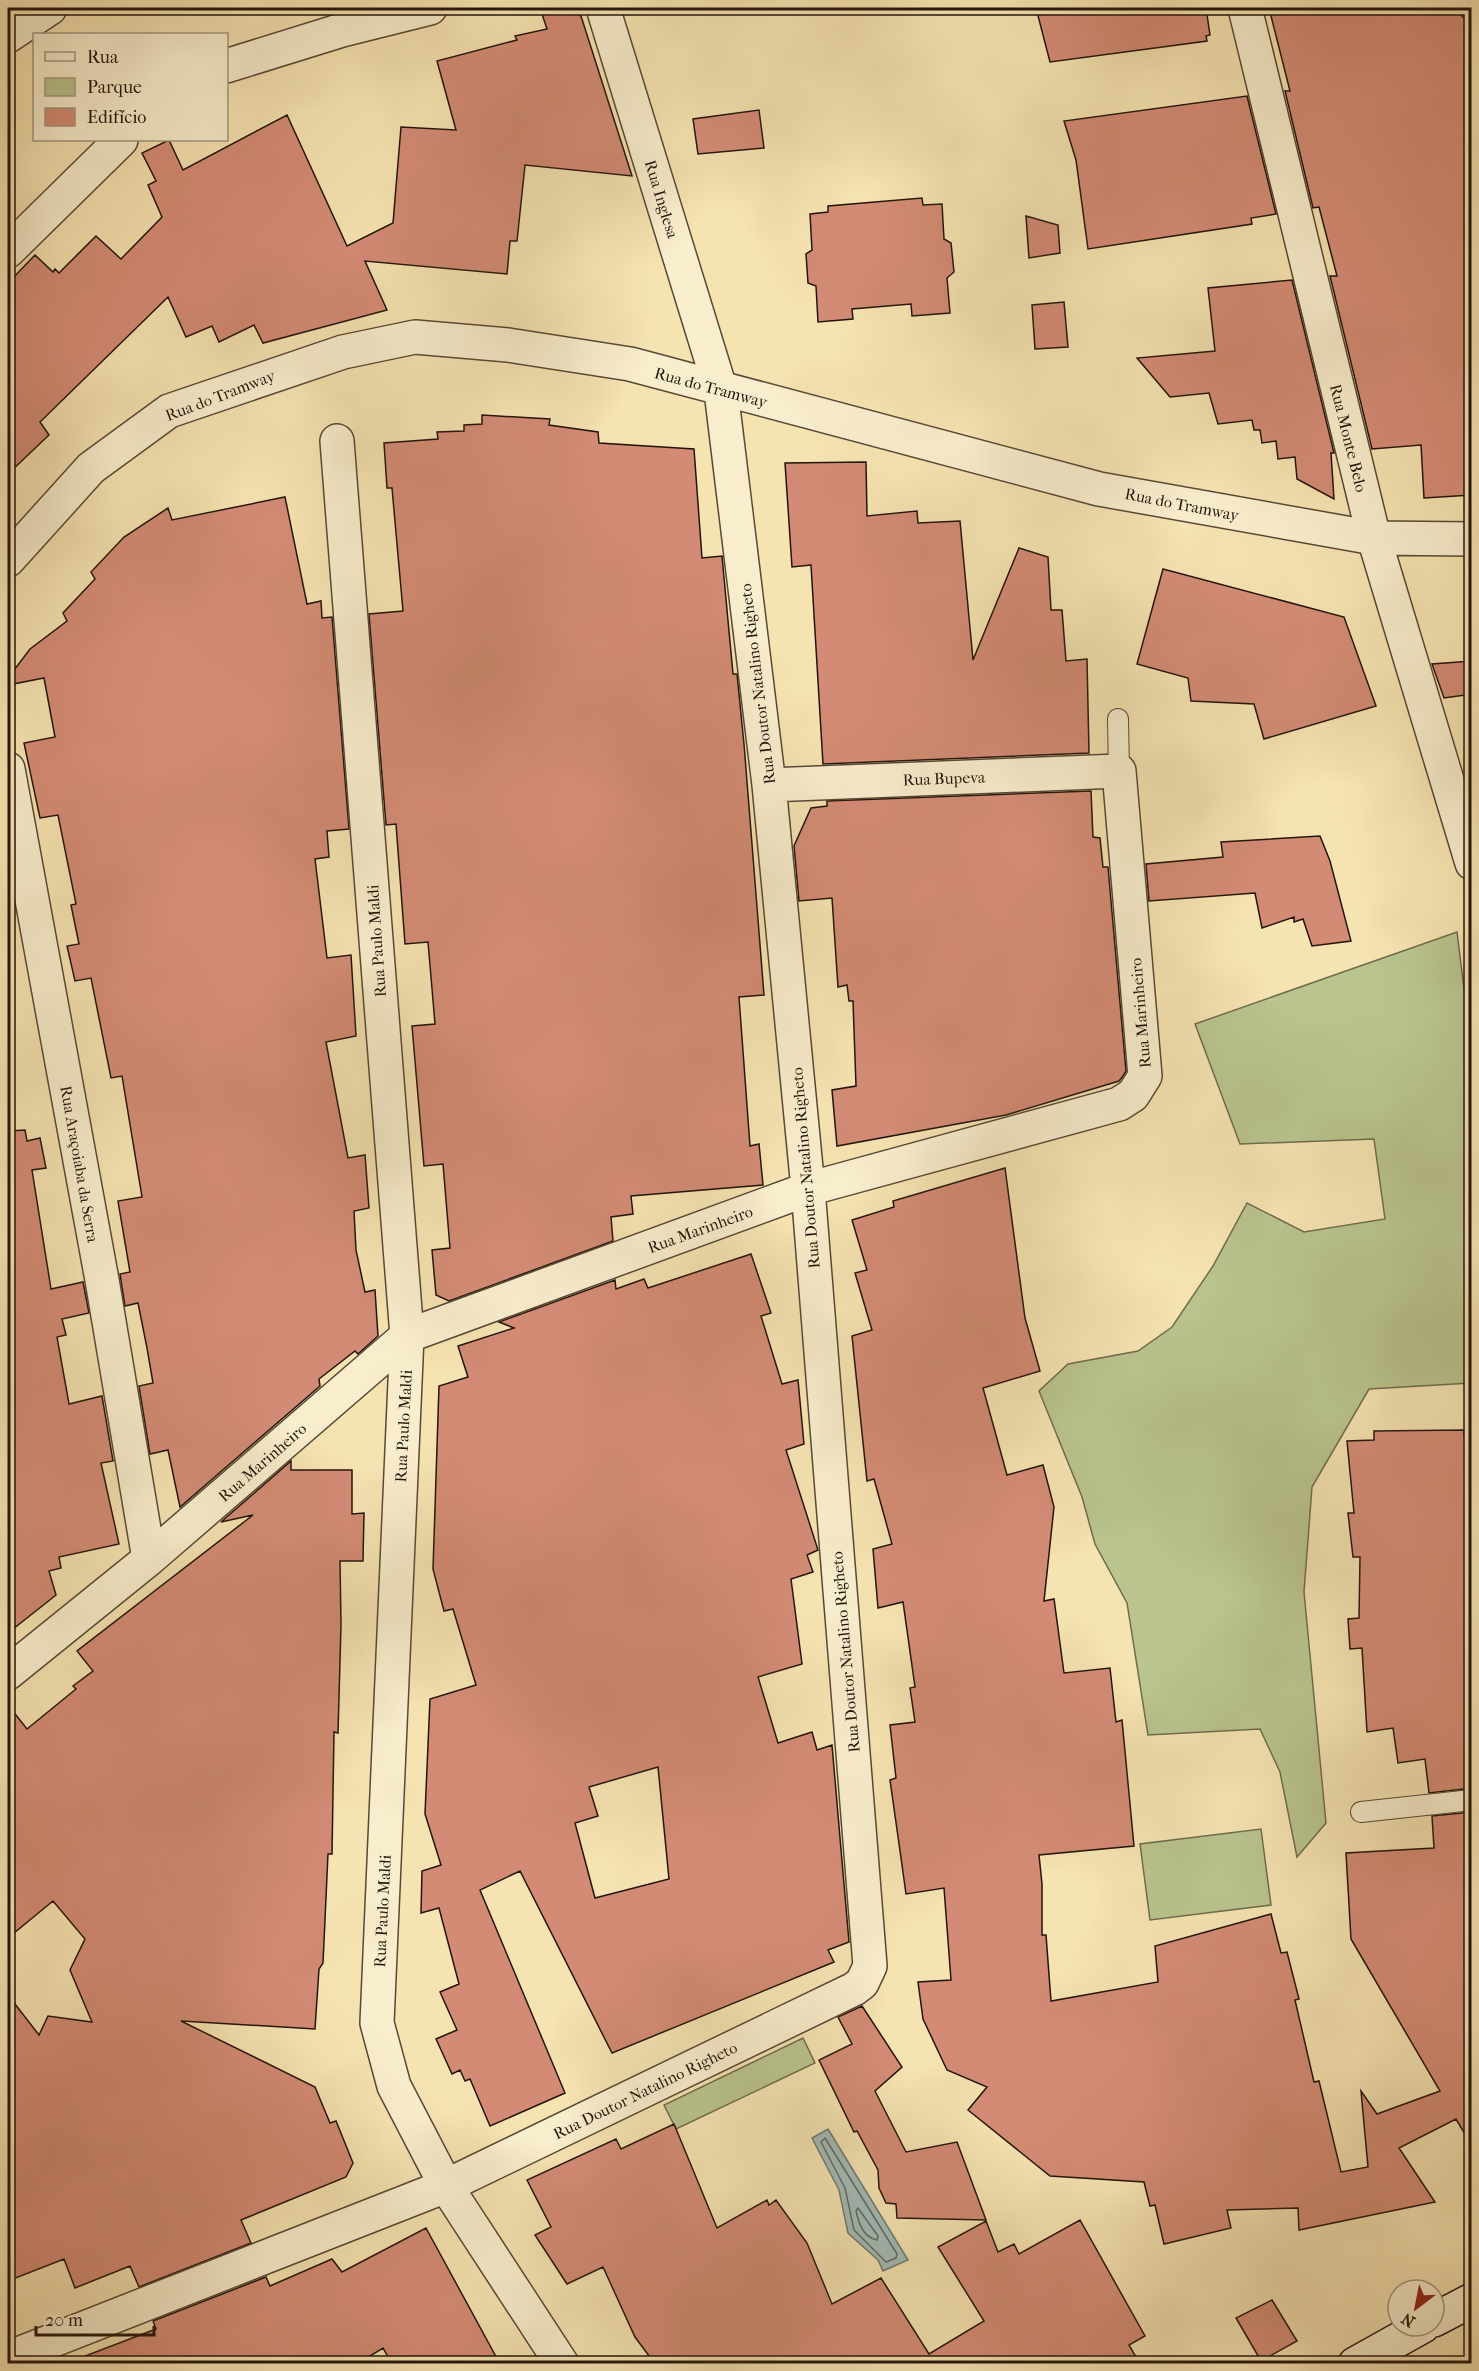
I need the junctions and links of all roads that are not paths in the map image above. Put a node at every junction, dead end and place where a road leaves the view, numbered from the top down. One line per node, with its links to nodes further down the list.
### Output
1 (50, 8): 5 (street)
2 (430, 8): 6 (street)
3 (603, 8): 9 (street, Rua Inglesa)
4 (1245, 8): 11 (street, Rua Monte Belo)
5 (8, 36)
6 (228, 65)
7 (120, 141): 8 (street)
8 (8, 251)
9 (722, 390): 11 (street, Rua do Tramway); 13 (street, Rua do Tramway); 17 (street, Rua Doutor Natalino Righeto)
10 (337, 441): 20 (street, Rua Paulo Maldi)
11 (1374, 538): 12 (street, Rua do Tramway); 18 (street, Rua Monte Belo)
12 (1472, 539)
13 (8, 560)
14 (1119, 719): 16 (lane, Rua Marinheiro)
15 (8, 769): 21 (street, Rua Araçoiaba da Serra)
16 (1119, 771): 17 (street, Rua Bupeva); 19 (street, Rua Marinheiro)
17 (769, 785): 19 (street, Rua Doutor Natalino Righeto)
18 (1472, 864)
19 (808, 1189): 20 (street, Rua Marinheiro); 25 (street, Rua Doutor Natalino Righeto)
20 (407, 1336): 21 (street, Rua Marinheiro); 25 (street, Rua Paulo Maldi)
21 (149, 1559): 22 (street, Rua Marinheiro)
22 (8, 1673)
23 (1472, 1800): 24 (lane)
24 (1361, 1812)
25 (446, 2186): 29 (street, Rua Doutor Natalino Righeto); 31 (street, Rua Paulo Maldi)
26 (1472, 2300): 27 (street)
27 (1446, 2314)
28 (1402, 2338): 32 (street)
29 (61, 2351): 30 (street, Rua Doutor Natalino Righeto)
30 (8, 2358)
31 (562, 2364)
32 (1355, 2364)

